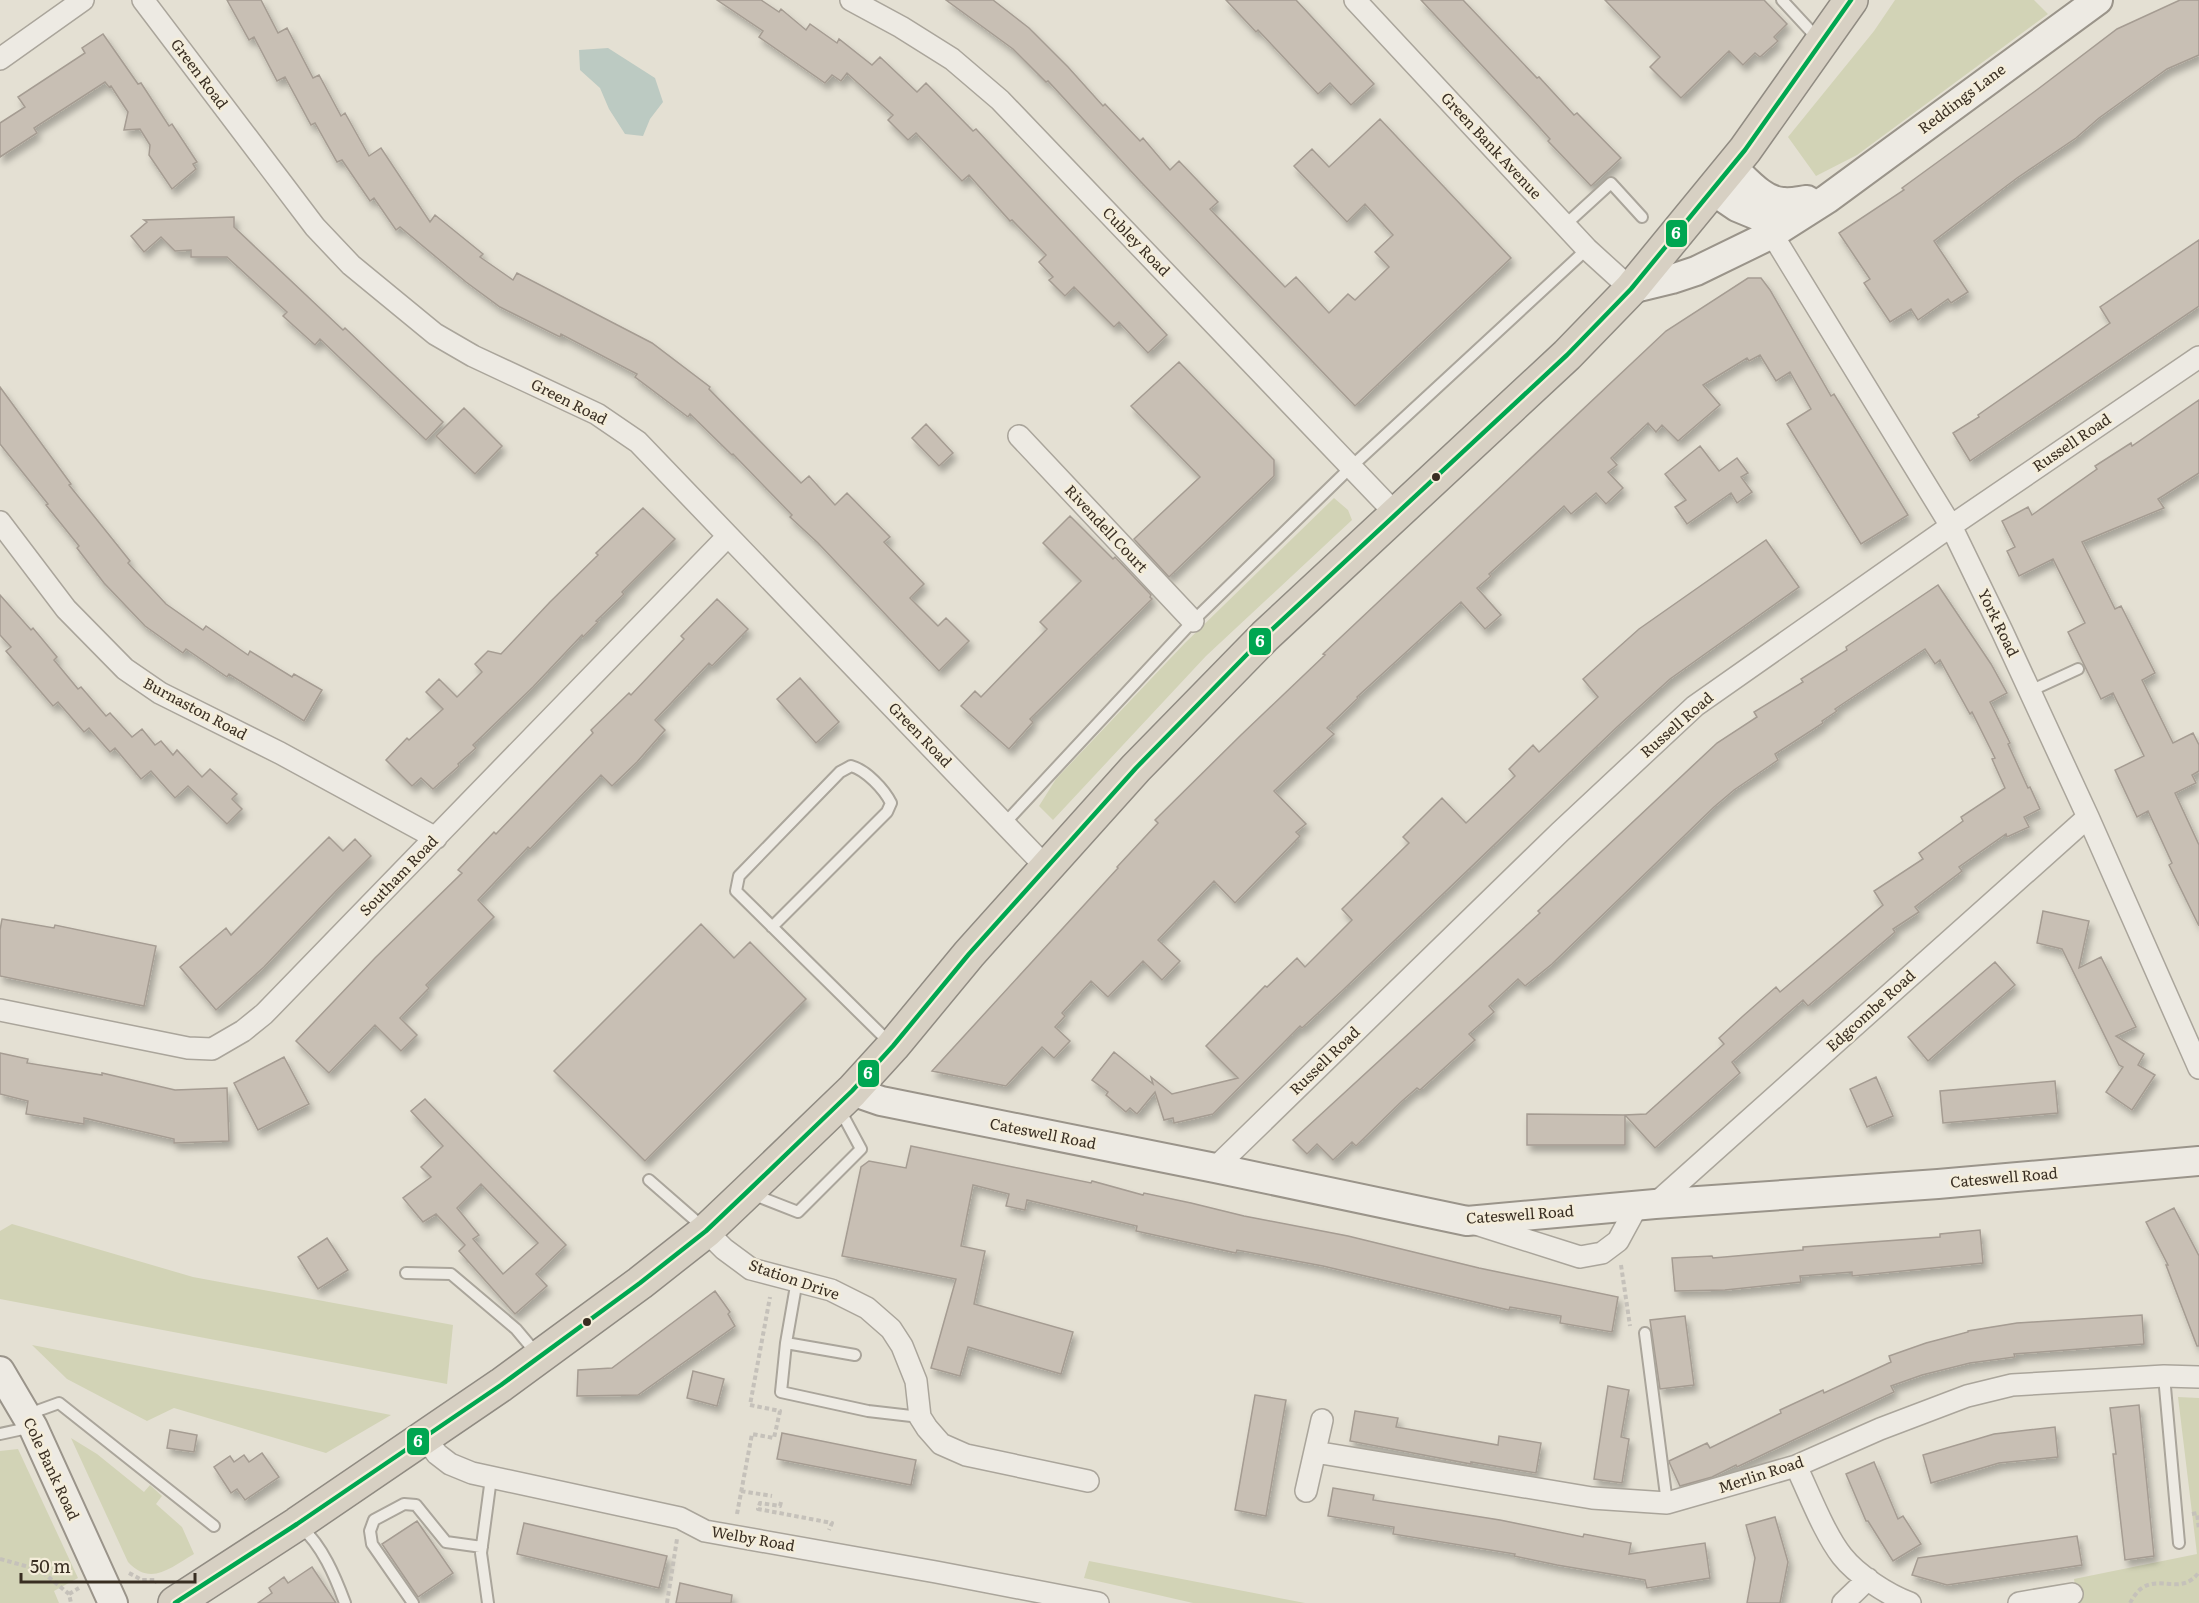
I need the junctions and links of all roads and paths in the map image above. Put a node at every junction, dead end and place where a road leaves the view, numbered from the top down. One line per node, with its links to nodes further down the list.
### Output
1 (83, 0): 9 (street)
2 (143, 0): 22 (street, Green Road)
3 (851, 0): 18 (street, Cubley Road)
4 (1355, 0): 13 (street, Green Bank Avenue)
5 (1782, 0): 8 (lane)
6 (1851, 0): 8 (highway)
7 (2098, 0): 12 (street, Reddings Lane)
8 (1821, 42): 10 (highway)
9 (0, 59)
10 (1722, 179): 12 (street); 15 (highway)
11 (1642, 217): 13 (lane)
12 (1770, 217): 15 (street, Reddings Lane); 21 (street, York Road)
13 (1565, 225): 14 (street, Green Bank Avenue)
14 (1587, 249): 15 (street, Green Bank Avenue); 18 (lane)
15 (1631, 289): 19 (highway)
16 (2199, 357): 21 (street, Russell Road)
17 (1019, 436): 23 (street, Rivendell Court)
18 (1351, 467): 19 (street, Cubley Road); 23 (lane)
19 (1396, 514): 29 (highway)
20 (0, 522): 28 (street, Burnaston Road)
21 (1951, 526): 25 (street, York Road); 36 (street, Russell Road)
22 (728, 537): 27 (street, Green Road); 28 (street, Southam Road)
23 (1193, 621): 27 (lane)
24 (2078, 669): 25 (lane)
25 (2030, 691): 26 (street, York Road)
26 (2088, 817): 33 (street, York Road); 39 (street, Edgcombe Road)
27 (1005, 823): 29 (street, Green Road)
28 (436, 838): 31 (street, Southam Road)
29 (1046, 866): 32 (highway)
30 (771, 927): 30 (lane); 32 (lane)
31 (0, 1010)
32 (893, 1046): 34 (highway)
33 (2199, 1068)
34 (845, 1098): 36 (street, Cateswell Road); 38 (highway); 38 (lane)
35 (2199, 1161): 39 (street, Cateswell Road)
36 (1215, 1168): 40 (street, Cateswell Road)
37 (649, 1180): 41 (lane)
38 (747, 1192): 41 (highway)
39 (1646, 1205): 40 (street, Cateswell Road); 40 (street, Edgcombe Road)
40 (1467, 1221)
41 (706, 1231): 43 (street, Station Drive); 47 (highway)
42 (406, 1273): 47 (lane)
43 (797, 1280): 45 (lane); 51 (street, Station Drive)
44 (1645, 1333): 65 (lane)
45 (786, 1343): 46 (lane); 51 (lane)
46 (855, 1355)
47 (540, 1356): 54 (highway)
48 (0, 1371): 53 (street, Cole Bank Road)
49 (2164, 1376): 50 (street, Merlin Road); 58 (street, Merlin Road); 71 (lane)
50 (2199, 1377)
51 (920, 1417): 60 (street)
52 (1322, 1420): 57 (street)
53 (29, 1421): 55 (lane); 69 (lane); 78 (street, Cole Bank Road)
54 (429, 1433): 59 (street, Welby Road); 68 (highway)
55 (0, 1434)
56 (774, 1438): 61 (path)
57 (1315, 1452): 62 (street); 65 (street, Merlin Road)
58 (1796, 1466): 65 (street, Merlin Road); 75 (street)
59 (491, 1479): 66 (street, Welby Road); 72 (lane)
60 (1088, 1481)
61 (741, 1491): 63 (path); 67 (path)
62 (1306, 1491)
63 (772, 1496)
64 (781, 1502): 70 (path)
65 (1667, 1503)
66 (680, 1518): 83 (path); 84 (street, Welby Road)
67 (736, 1519)
68 (297, 1524): 79 (highway); 80 (lane)
69 (214, 1527)
70 (819, 1529)
71 (2179, 1543)
72 (482, 1547): 81 (lane); 82 (lane)
73 (0, 1559): 77 (path)
74 (2199, 1572): 88 (path)
75 (1868, 1580): 85 (street); 86 (street)
76 (2072, 1594): 87 (street)
77 (71, 1603)
78 (114, 1603)
79 (174, 1603)
80 (345, 1603)
81 (413, 1603)
82 (489, 1603)
83 (667, 1603)
84 (1098, 1603)
85 (1843, 1603)
86 (1910, 1603)
87 (2019, 1603)
88 (2130, 1603)

